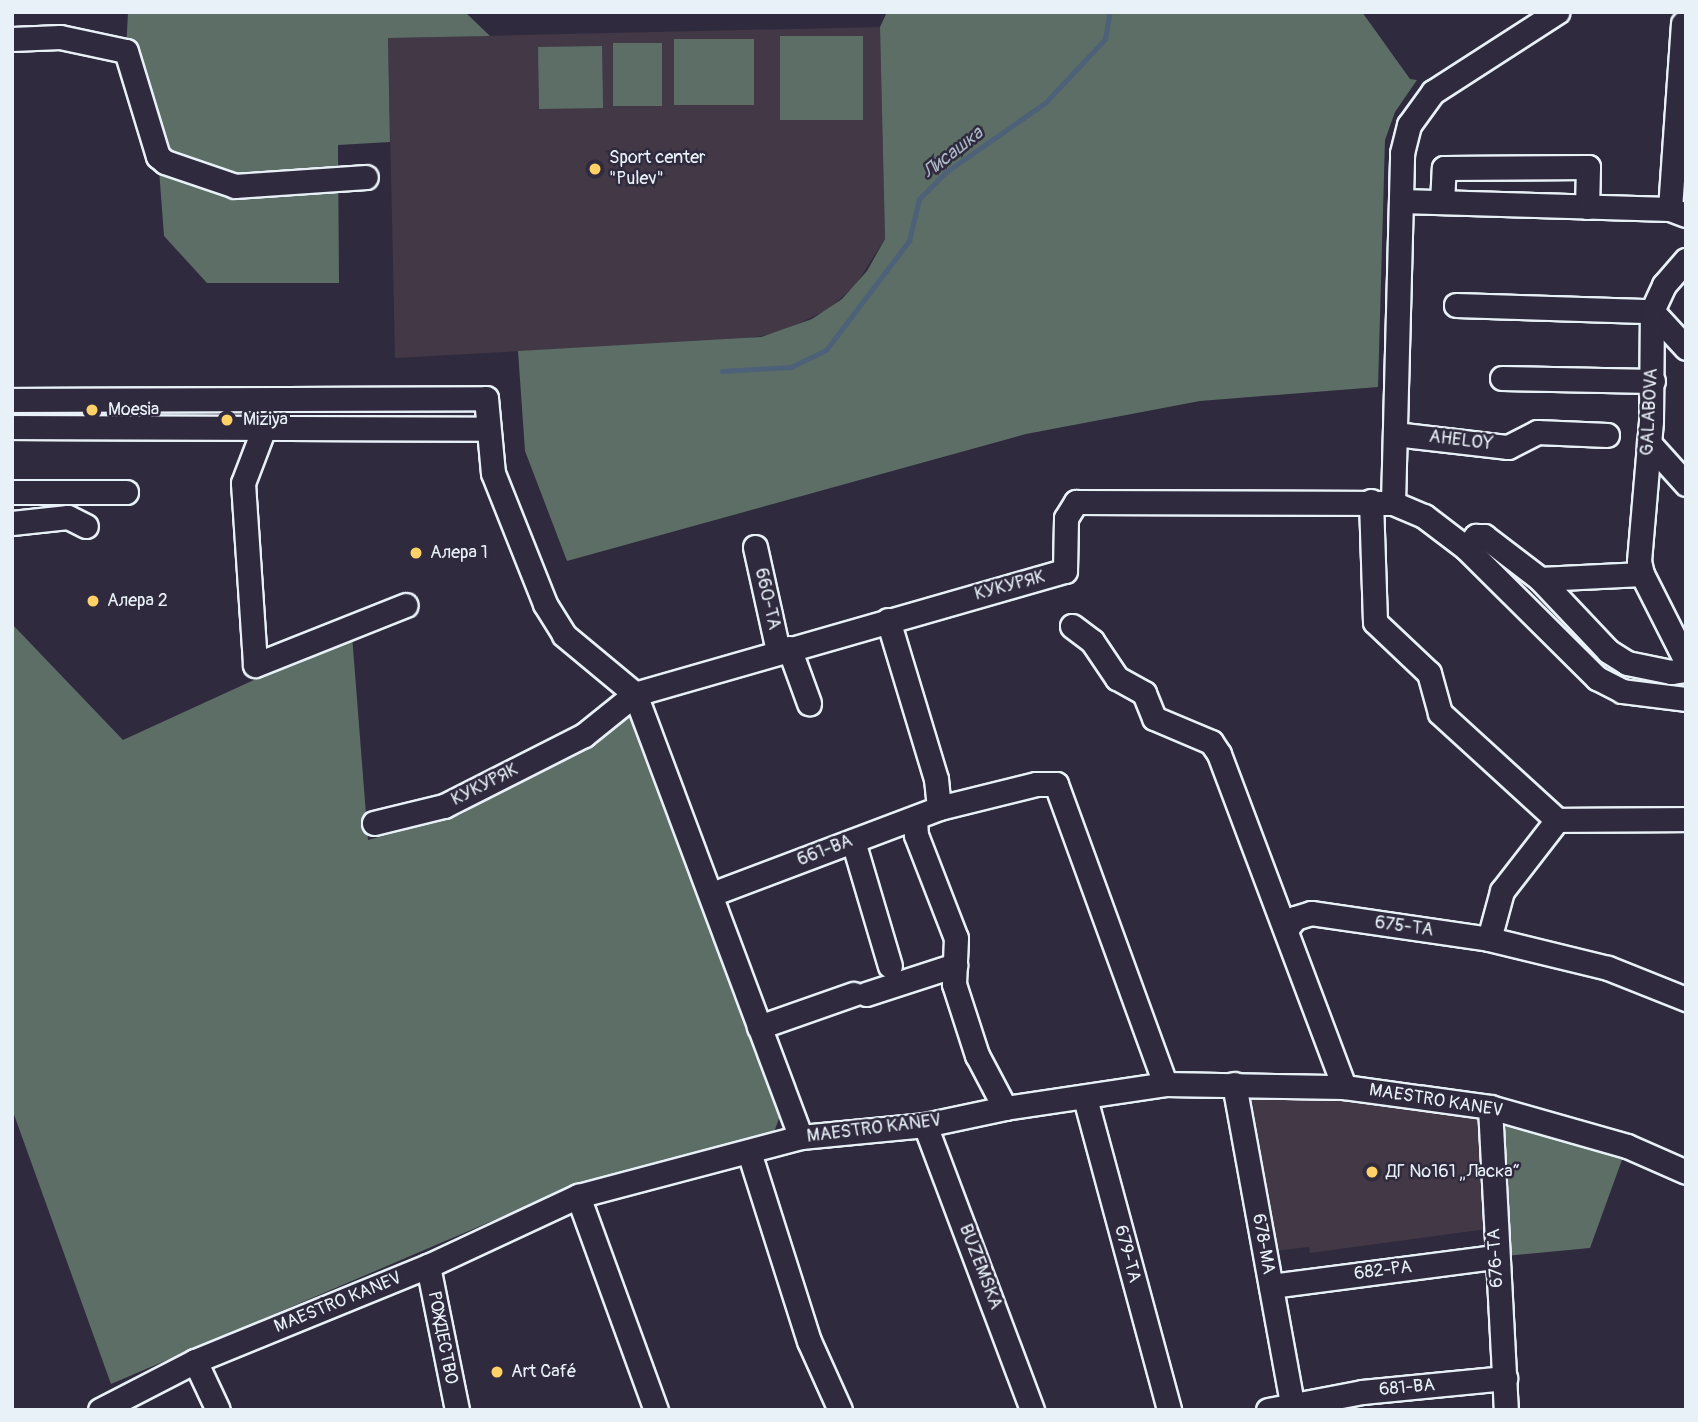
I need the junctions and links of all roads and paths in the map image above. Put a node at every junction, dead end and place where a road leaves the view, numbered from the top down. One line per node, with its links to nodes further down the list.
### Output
1 (1557, 12): 5 (street)
2 (1682, 23): 8 (street)
3 (12, 39): 4 (street)
4 (366, 177)
5 (1401, 201): 6 (street); 20 (street)
6 (1442, 202): 7 (street); 7 (street)
7 (1587, 207): 8 (street)
8 (1678, 212)
9 (1686, 260): 11 (street, GALABOVA)
10 (1456, 306): 11 (street)
11 (1652, 311): 12 (street); 14 (street, GALABOVA)
12 (1686, 348)
13 (1502, 378): 14 (street)
14 (1653, 381): 22 (street, GALABOVA)
15 (12, 400): 19 (street)
16 (12, 415): 17 (street)
17 (12, 427): 18 (street)
18 (264, 428): 19 (street); 33 (street)
19 (486, 429): 39 (street)
20 (1395, 434): 21 (street, AHELOY); 26 (street)
21 (1607, 435)
22 (1649, 443): 23 (street); 31 (street, GALABOVA)
23 (1686, 484)
24 (12, 492): 25 (street)
25 (126, 492)
26 (1382, 502): 30 (street, КУКУРЯК); 34 (street, КУКУРЯК); 45 (street)
27 (12, 523): 28 (street)
28 (86, 526)
29 (755, 547): 36 (street, 660-ТА)
30 (1466, 548): 32 (street); 40 (street, КУКУРЯК)
31 (1642, 574): 32 (street); 37 (street)
32 (1540, 579): 38 (street)
33 (406, 605)
34 (888, 620): 36 (street, КУКУРЯК); 42 (street)
35 (1072, 626): 49 (street)
36 (784, 649): 39 (street, КУКУРЯК); 41 (street, 660-ТА)
37 (1686, 662)
38 (1686, 670)
39 (635, 694): 46 (street, КУКУРЯК); 48 (street)
40 (1686, 699)
41 (809, 703)
42 (939, 808): 43 (street, 661-ВА); 55 (street, 661-ВА)
43 (915, 818): 47 (street, 661-ВА); 51 (street)
44 (1686, 819): 45 (street)
45 (1558, 820): 50 (street)
46 (374, 823)
47 (853, 841): 48 (street, 661-ВА); 52 (street)
48 (712, 894): 54 (street)
49 (1287, 928): 50 (street, 675-ТА); 57 (street)
50 (1489, 939): 53 (street, 675-ТА)
51 (955, 965): 54 (street); 60 (street)
52 (890, 966)
53 (1686, 999)
54 (759, 1027): 62 (street)
55 (1165, 1084): 56 (street, MAESTRO KANEV); 58 (street, MAESTRO KANEV)
56 (1234, 1084): 57 (street, MAESTRO KANEV); 68 (street, 678-МА)
57 (1344, 1087): 59 (street, MAESTRO KANEV)
58 (1085, 1098): 60 (street, MAESTRO KANEV); 79 (street, 679-ТА)
59 (1490, 1107): 64 (street, MAESTRO KANEV); 66 (street, 676-ТА)
60 (1005, 1108): 61 (street, MAESTRO KANEV)
61 (925, 1125): 62 (street, MAESTRO KANEV); 78 (street, BUZEMSKA)
62 (801, 1137): 63 (street, MAESTRO KANEV)
63 (749, 1152): 65 (street, MAESTRO KANEV); 77 (street)
64 (1686, 1172)
65 (578, 1196): 67 (street, MAESTRO KANEV); 76 (street)
66 (1496, 1257): 68 (street, 682-РА); 70 (street, 676-ТА)
67 (428, 1266): 69 (street, MAESTRO KANEV); 75 (street, РОЖДЕСТВО)
68 (1271, 1286): 72 (street, 678-МА)
69 (195, 1362): 73 (street, MAESTRO KANEV); 74 (street)
70 (1505, 1378): 71 (street, 681-ВА); 81 (street, 676-ТА)
71 (1423, 1398): 72 (street, 681-ВА)
72 (1292, 1404): 80 (street, 681-ВА)
73 (100, 1410)
74 (218, 1410)
75 (457, 1410)
76 (656, 1410)
77 (840, 1410)
78 (1032, 1410)
79 (1169, 1410)
80 (1268, 1410)
81 (1506, 1410)

